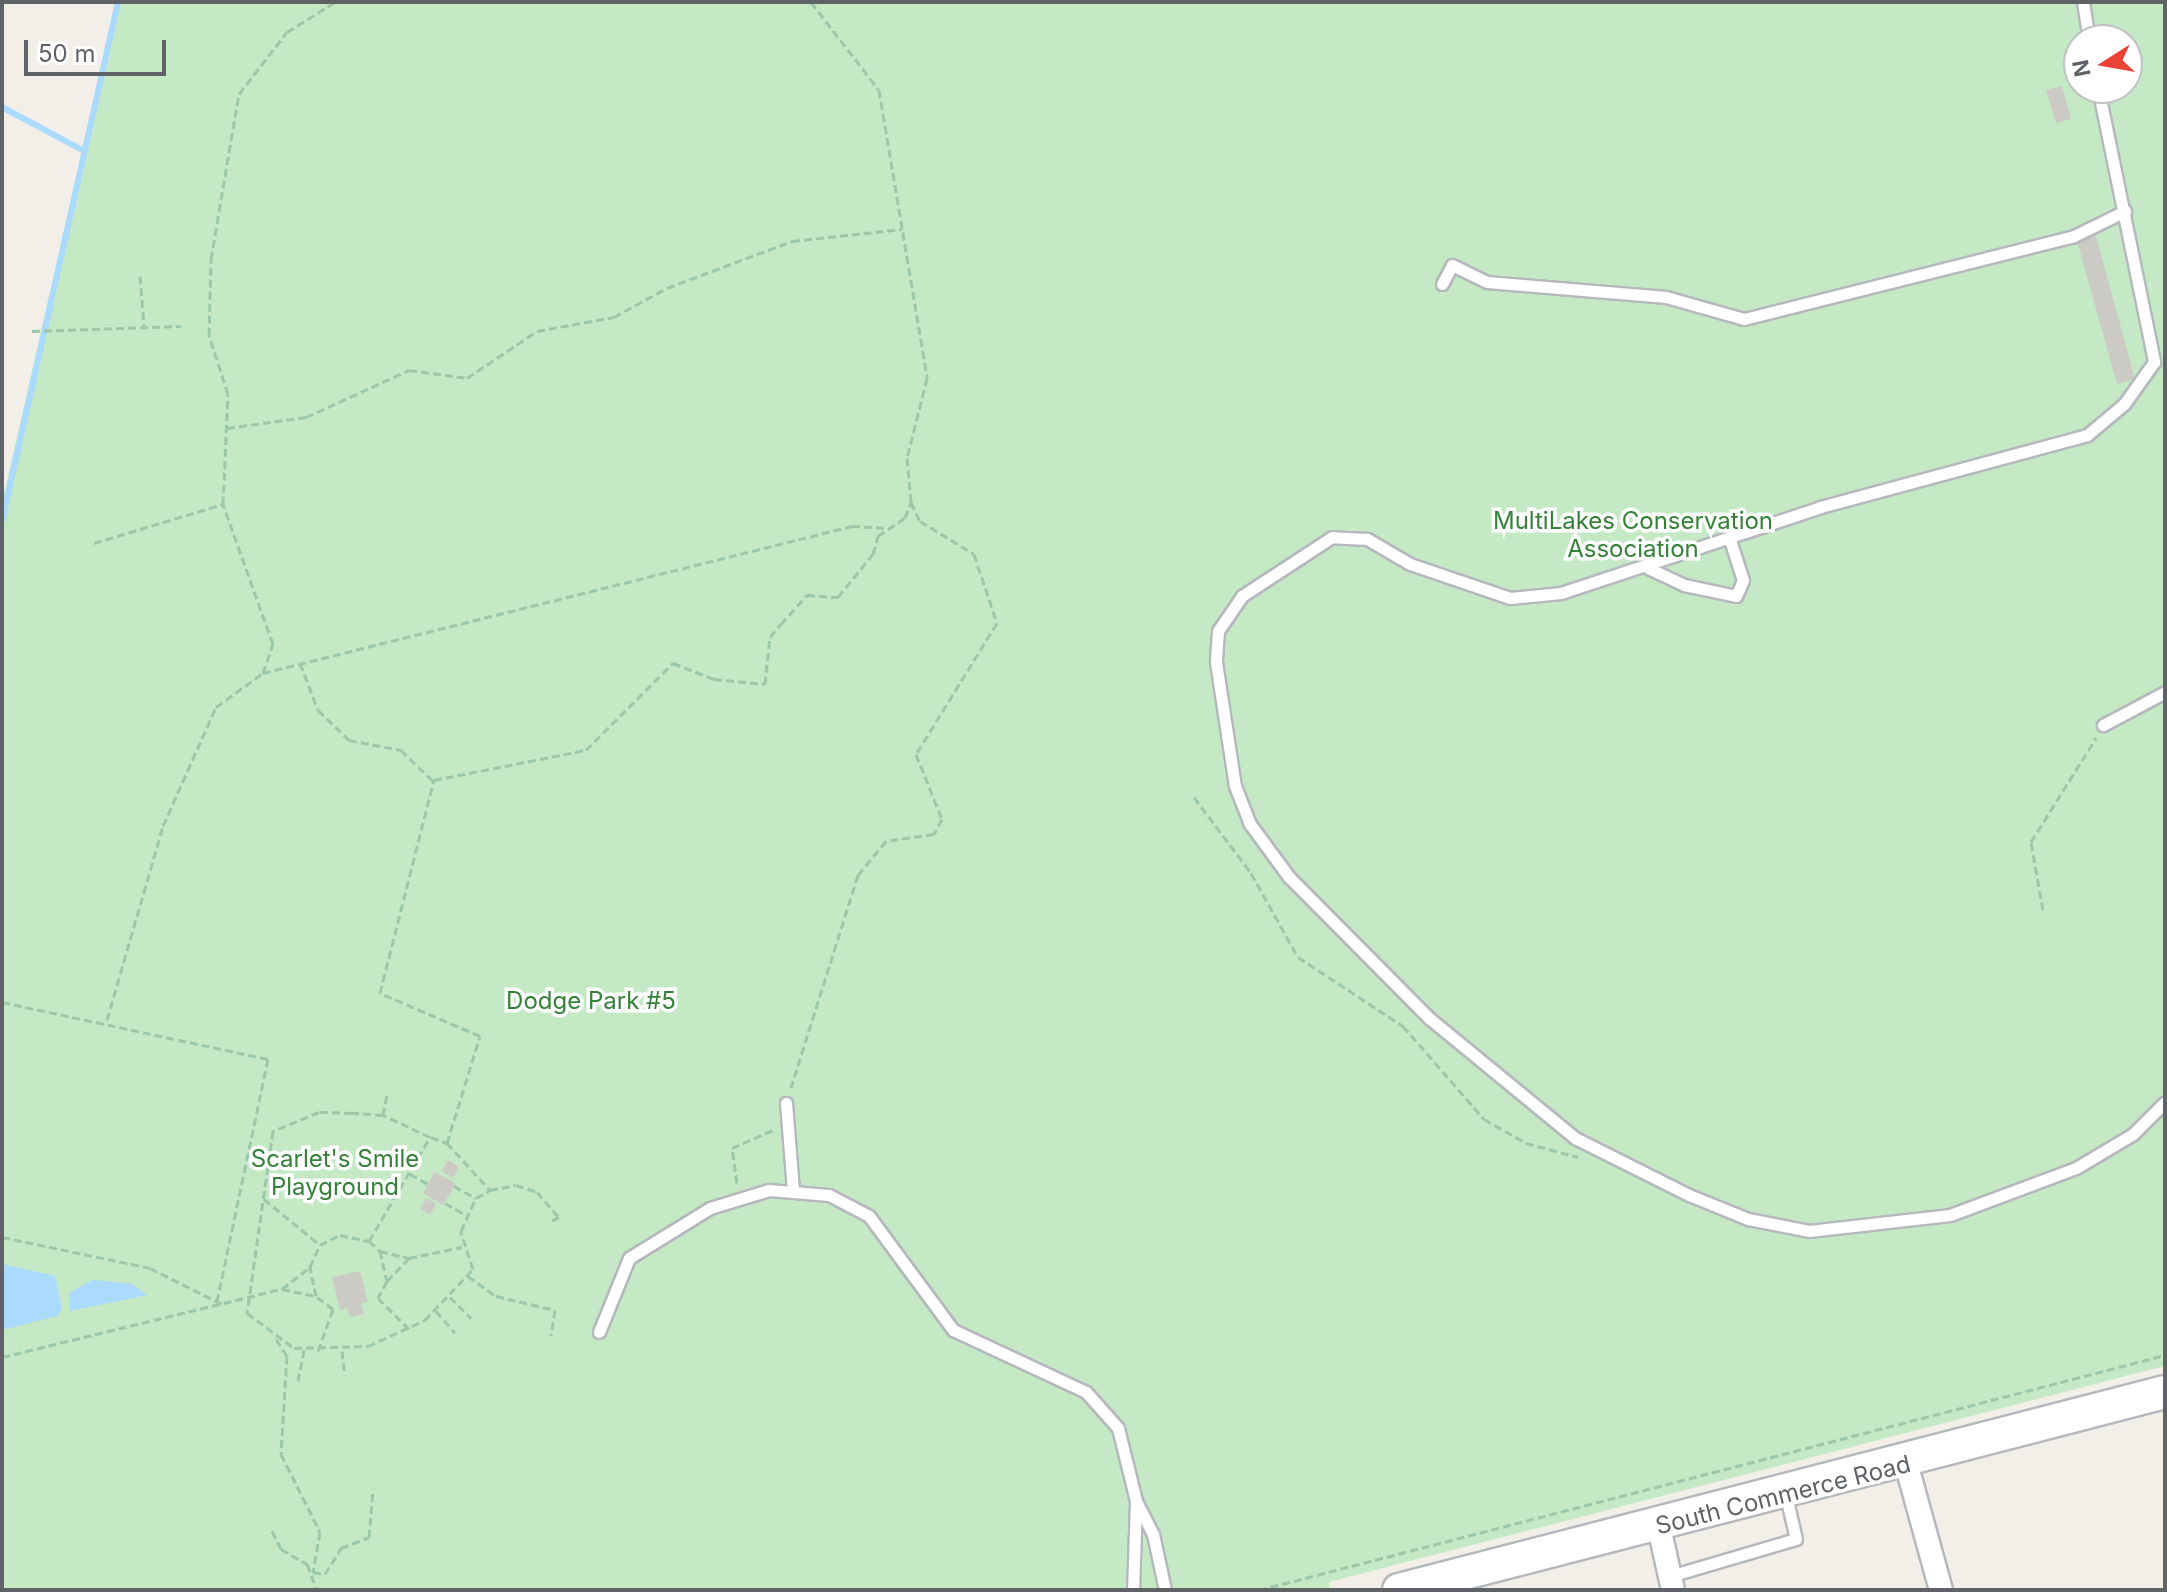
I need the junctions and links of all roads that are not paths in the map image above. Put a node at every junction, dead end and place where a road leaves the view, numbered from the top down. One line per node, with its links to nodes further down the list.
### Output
1 (2083, 2): 2 (lane)
2 (2086, 24)
3 (2102, 104): 4 (lane)
4 (2125, 211): 5 (lane); 6 (lane)
5 (1442, 284)
6 (2159, 334): 7 (lane)
7 (1731, 542): 8 (lane); 8 (lane)
8 (1648, 568): 11 (lane)
9 (2165, 692): 10 (lane)
10 (2103, 725)
11 (2165, 1102)
12 (786, 1103): 13 (lane)
13 (793, 1190): 14 (lane); 18 (lane)
14 (599, 1332)
15 (2165, 1394): 16 (street, South Commerce Road)
16 (1906, 1463): 17 (street, South Commerce Road); 24 (street)
17 (1786, 1496): 19 (street, South Commerce Road); 20 (lane)
18 (1136, 1501): 22 (lane); 23 (lane)
19 (1659, 1527): 20 (street); 21 (street, South Commerce Road)
20 (1672, 1583)
21 (1409, 1589)
22 (1133, 1590)
23 (1165, 1590)
24 (1941, 1590)

